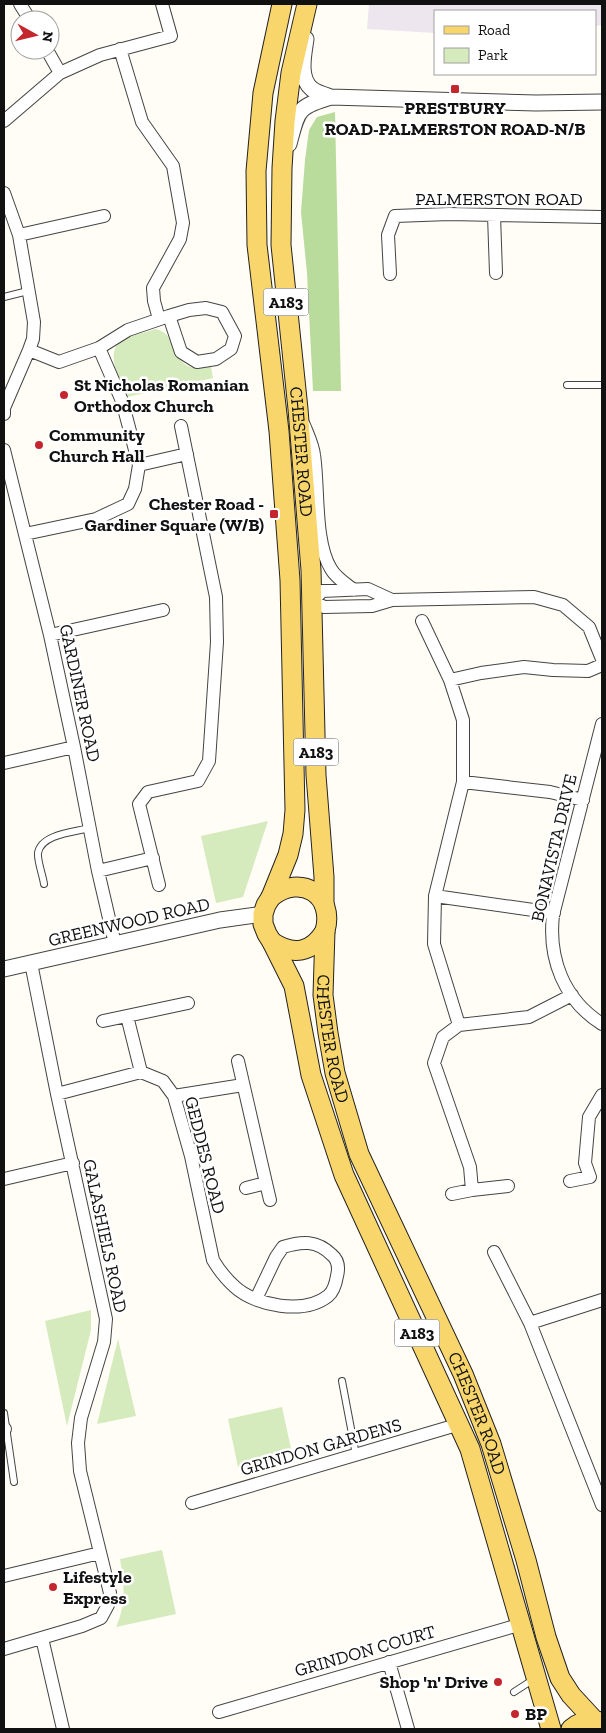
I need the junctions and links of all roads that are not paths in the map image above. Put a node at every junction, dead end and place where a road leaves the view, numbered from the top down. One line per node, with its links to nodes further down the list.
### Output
1 (162, 4): 4 (street)
2 (282, 4): 35 (main road, CHESTER ROAD / A183)
3 (308, 4): 7 (street); 10 (main road, CHESTER ROAD / A183)
4 (120, 49): 6 (street); 20 (street)
5 (53, 60): 6 (street)
6 (60, 73): 9 (street)
7 (331, 97): 8 (street); 10 (street)
8 (602, 102)
9 (4, 121)
10 (282, 168): 25 (main road, CHESTER ROAD / A183)
11 (4, 193): 15 (street)
12 (494, 215): 14 (street, PALMERSTON ROAD); 16 (street); 17 (street, PALMERSTON ROAD)
13 (104, 216): 15 (street)
14 (602, 217)
15 (19, 235): 18 (street)
16 (496, 273)
17 (390, 274)
18 (28, 291): 19 (lane); 22 (street)
19 (4, 298)
20 (164, 318): 20 (street); 21 (street)
21 (98, 348): 22 (street); 30 (street)
22 (29, 350): 26 (street)
23 (602, 384): 24 (lane)
24 (567, 385)
25 (298, 409): 32 (street); 34 (main road, CHESTER ROAD / A183)
26 (4, 414)
27 (181, 426): 28 (street)
28 (187, 454): 30 (street); 48 (street)
29 (4, 457): 31 (street, GARDINER ROAD)
30 (139, 465): 31 (street)
31 (25, 534): 38 (street, GARDINER ROAD)
32 (354, 590): 33 (street); 34 (street)
33 (392, 600): 34 (street); 39 (street)
34 (313, 601): 35 (main road); 54 (main road, CHESTER ROAD / A183)
35 (291, 602): 53 (main road, CHESTER ROAD / A183)
36 (163, 610): 38 (street)
37 (422, 621): 41 (street)
38 (50, 635): 43 (street, GARDINER ROAD)
39 (602, 658)
40 (602, 665): 41 (street)
41 (450, 680): 45 (street)
42 (602, 724): 46 (street, BONAVISTA DRIVE)
43 (74, 747): 44 (street); 47 (street, GARDINER ROAD)
44 (4, 763)
45 (463, 782): 46 (street); 52 (street)
46 (583, 800): 55 (street, BONAVISTA DRIVE)
47 (90, 828): 49 (street, GARDINER ROAD); 50 (lane)
48 (153, 858): 49 (street); 51 (street)
49 (98, 871): 59 (street, GARDINER ROAD)
50 (44, 884)
51 (160, 885)
52 (435, 896): 55 (street); 67 (street)
53 (271, 897): 54 (main road); 56 (main road, CHESTER ROAD / A183)
54 (324, 904): 57 (main road, CHESTER ROAD / A183)
55 (554, 913): 62 (street, BONAVISTA DRIVE)
56 (263, 914): 58 (main road, CHESTER ROAD / A183); 59 (street, GREENWOOD ROAD)
57 (325, 932): 58 (main road); 105 (main road, CHESTER ROAD / A183)
58 (272, 942): 90 (main road, CHESTER ROAD / A183)
59 (115, 944): 60 (street, GREENWOOD ROAD)
60 (31, 963): 61 (street, GREENWOOD ROAD); 71 (street, GALASHIELS ROAD)
61 (4, 969)
62 (572, 995): 66 (street, BONAVISTA DRIVE); 67 (street)
63 (188, 1003): 64 (street)
64 (126, 1016): 65 (street); 69 (street)
65 (103, 1021)
66 (602, 1024)
67 (459, 1025): 81 (street)
68 (238, 1061): 70 (street)
69 (140, 1072): 71 (street); 73 (street, GEDDES ROAD)
70 (243, 1085): 73 (street); 78 (street)
71 (57, 1094): 74 (street, GALASHIELS ROAD)
72 (602, 1095): 75 (street)
73 (174, 1096): 85 (street, GEDDES ROAD)
74 (73, 1163): 76 (street); 96 (street, GALASHIELS ROAD)
75 (596, 1176): 77 (street)
76 (4, 1179)
77 (570, 1182)
78 (266, 1183): 80 (street); 83 (street)
79 (508, 1186): 81 (street)
80 (246, 1188)
81 (472, 1190): 82 (street)
82 (452, 1194)
83 (270, 1200)
84 (494, 1252): 87 (street)
85 (256, 1299): 85 (street, GEDDES ROAD)
86 (602, 1300): 87 (street)
87 (530, 1323): 95 (street)
88 (342, 1380): 92 (lane)
89 (4, 1414): 91 (lane)
90 (460, 1424): 92 (street, GRINDON GARDENS); 98 (main road, CHESTER ROAD / A183)
91 (4, 1429): 93 (lane)
92 (356, 1455): 94 (street, GRINDON GARDENS)
93 (14, 1482)
94 (192, 1503)
95 (602, 1505)
96 (100, 1553): 97 (street); 99 (street, GALASHIELS ROAD)
97 (4, 1576)
98 (522, 1624): 101 (street, GRINDON COURT); 102 (main road, CHESTER ROAD / A183)
99 (42, 1638): 100 (street, GALASHIELS ROAD); 106 (street)
100 (4, 1649)
101 (389, 1662): 104 (street, GRINDON COURT); 107 (street)
102 (536, 1678): 103 (lane); 108 (main road, CHESTER ROAD / A183)
103 (514, 1692)
104 (219, 1712)
105 (599, 1722): 109 (main road, CHESTER ROAD / A183)
106 (63, 1729)
107 (408, 1729)
108 (551, 1729)
109 (571, 1729)

